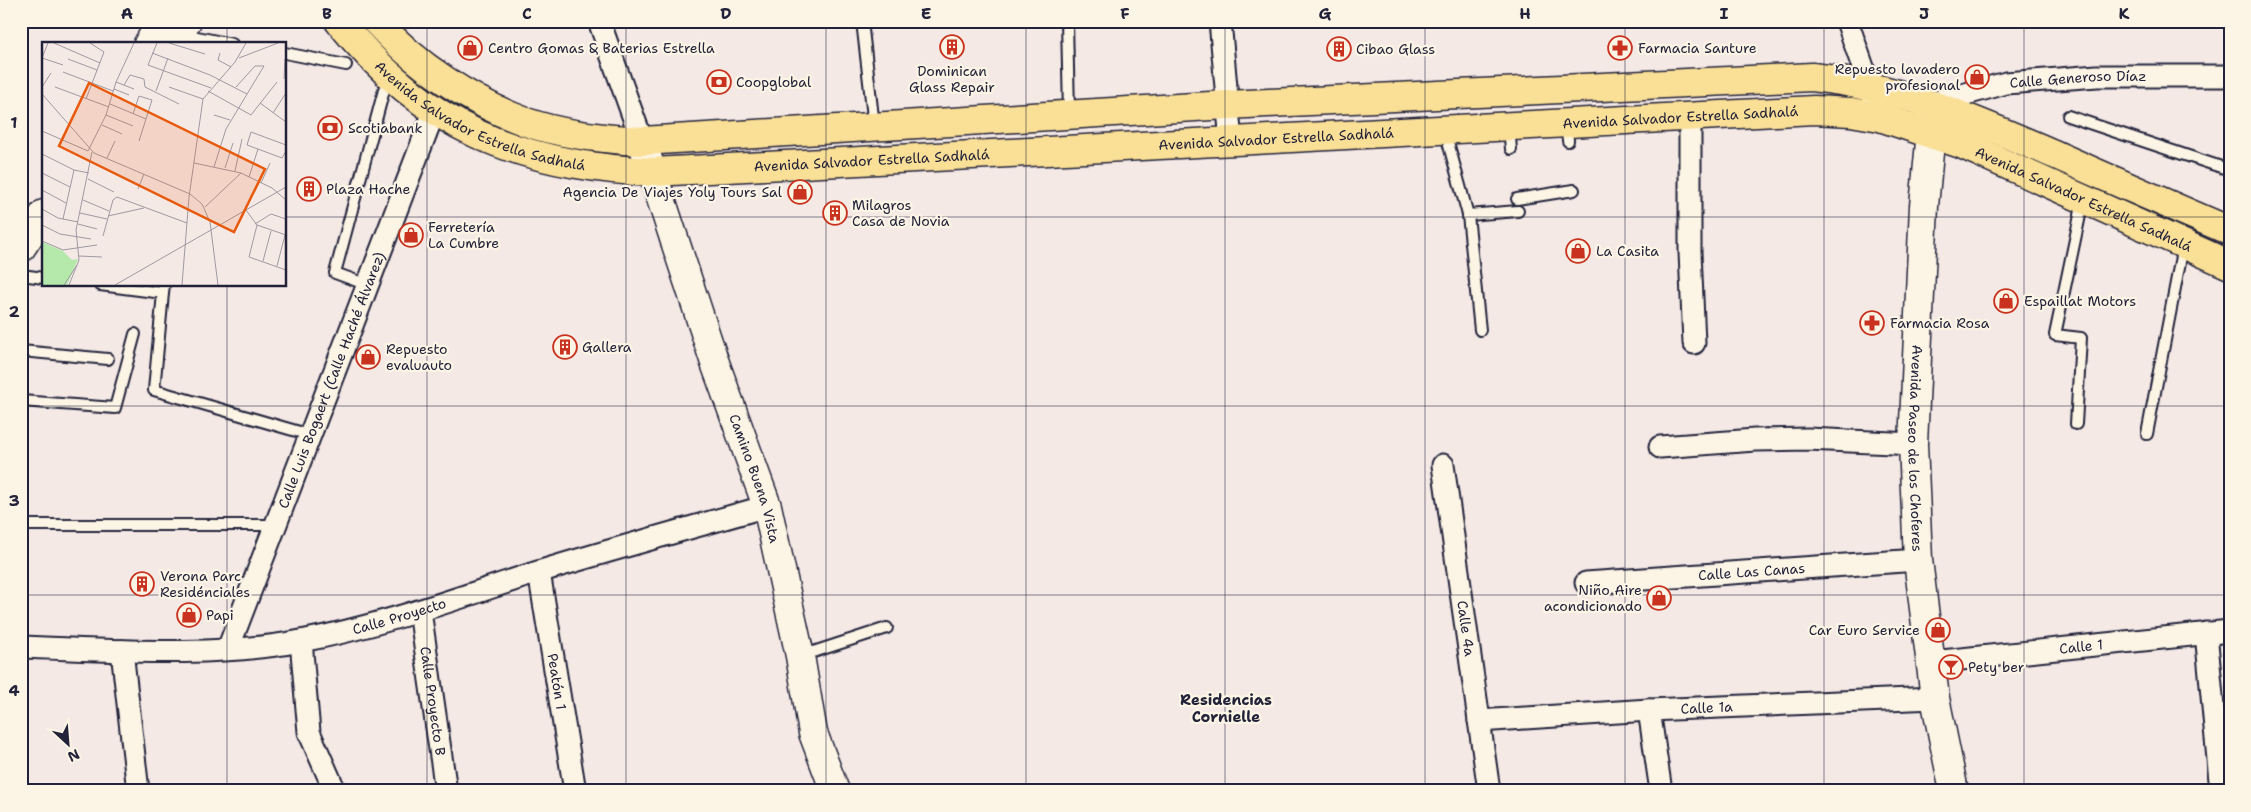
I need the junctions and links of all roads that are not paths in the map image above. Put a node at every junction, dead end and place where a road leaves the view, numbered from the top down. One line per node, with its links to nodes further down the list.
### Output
1 (339, 21): 13 (highway, Avenida Salvador Estrella Sadhalá)
2 (376, 21): 26 (highway, Avenida Salvador Estrella Sadhalá)
3 (599, 21): 26 (street)
4 (862, 21): 23 (lane)
5 (1067, 21): 19 (lane)
6 (1220, 21): 17 (street)
7 (1847, 21): 15 (street)
8 (174, 30): 9 (street); 10 (lane)
9 (152, 42)
10 (222, 42)
11 (286, 54): 12 (lane)
12 (346, 65)
13 (388, 74): 18 (highway, Avenida Salvador Estrella Sadhalá); 42 (lane)
14 (2230, 76): 16 (street, Calle Generoso Díaz)
15 (1869, 87): 16 (highway, Avenida Salvador Estrella Sadhalá); 17 (highway, Avenida Salvador Estrella Sadhalá); 22 (street)
16 (1929, 104): 25 (street, Avenida Paseo de los Choferes); 36 (highway, Avenida Salvador Estrella Sadhalá)
17 (1227, 106): 19 (highway, Avenida Salvador Estrella Sadhalá); 27 (street)
18 (434, 112): 29 (highway, Avenida Salvador Estrella Sadhalá); 42 (street, Calle Luis Bogaert (Calle Haché Álvarez))
19 (1069, 115): 23 (highway, Avenida Salvador Estrella Sadhalá)
20 (2068, 116): 28 (lane)
21 (1690, 117): 22 (highway, Avenida Salvador Estrella Sadhalá); 24 (highway, Avenida Salvador Estrella Sadhalá); 47 (street)
22 (1880, 117): 25 (highway, Avenida Salvador Estrella Sadhalá)
23 (874, 127): 26 (highway, Avenida Salvador Estrella Sadhalá)
24 (1445, 130): 27 (highway, Avenida Salvador Estrella Sadhalá); 34 (lane)
25 (1930, 134): 32 (highway, Avenida Salvador Estrella Sadhalá); 54 (street, Avenida Paseo de los Choferes)
26 (642, 141): 29 (street, Camino Buena Vista)
27 (1231, 142): 29 (highway, Avenida Salvador Estrella Sadhalá)
28 (2230, 170)
29 (653, 172): 57 (street, Camino Buena Vista)
30 (1574, 190): 31 (lane)
31 (1517, 199)
32 (2083, 200): 37 (highway, Avenida Salvador Estrella Sadhalá); 51 (lane)
33 (1518, 211): 34 (lane)
34 (1468, 215): 45 (lane)
35 (42, 218): 38 (street)
36 (2230, 231)
37 (2183, 245): 39 (highway, Avenida Salvador Estrella Sadhalá); 52 (lane)
38 (21, 248)
39 (2230, 265)
40 (21, 275): 41 (lane)
41 (42, 278)
42 (368, 285): 53 (street, Calle Luis Bogaert (Calle Haché Álvarez))
43 (116, 286): 44 (lane)
44 (163, 289): 53 (lane)
45 (1480, 330)
46 (135, 334): 50 (lane)
47 (1694, 342)
48 (21, 351): 49 (lane)
49 (108, 359)
50 (21, 401)
51 (2076, 424)
52 (2147, 434)
53 (310, 435): 59 (street, Calle Luis Bogaert (Calle Haché Álvarez))
54 (1913, 444): 55 (street); 60 (street, Avenida Paseo de los Choferes)
55 (1660, 447)
56 (1443, 465): 75 (street, Calle 4a)
57 (767, 506): 61 (street, Calle Proyecto); 71 (street, Camino Buena Vista)
58 (21, 525): 59 (lane)
59 (276, 525): 70 (street, Calle Luis Bogaert (Calle Haché Álvarez))
60 (1918, 560): 62 (street, Calle Las Canas); 72 (street, Avenida Paseo de los Choferes)
61 (539, 572): 63 (street, Calle Proyecto); 79 (street, Peatón 1)
62 (1586, 583)
63 (420, 611): 67 (street, Calle Proyecto); 78 (street, Calle Proyecto B)
64 (887, 628): 71 (lane)
65 (2230, 631): 66 (street, Calle 1)
66 (2206, 633): 72 (street, Calle 1); 84 (street)
67 (301, 641): 70 (street, Calle Proyecto); 77 (street)
68 (21, 647): 69 (street, Calle Proyecto)
69 (122, 650): 70 (street, Calle Proyecto); 76 (street)
70 (228, 650)
71 (800, 656): 80 (street, Camino Buena Vista)
72 (1932, 662): 73 (street, Avenida Paseo de los Choferes)
73 (1935, 698): 74 (street, Calle 1a); 83 (street, Avenida Paseo de los Choferes)
74 (1649, 710): 75 (street, Calle 1a); 82 (street)
75 (1479, 721): 81 (street, Calle 4a)
76 (138, 791)
77 (335, 791)
78 (446, 791)
79 (575, 791)
80 (835, 791)
81 (1489, 791)
82 (1661, 791)
83 (1954, 791)
84 (2220, 791)

